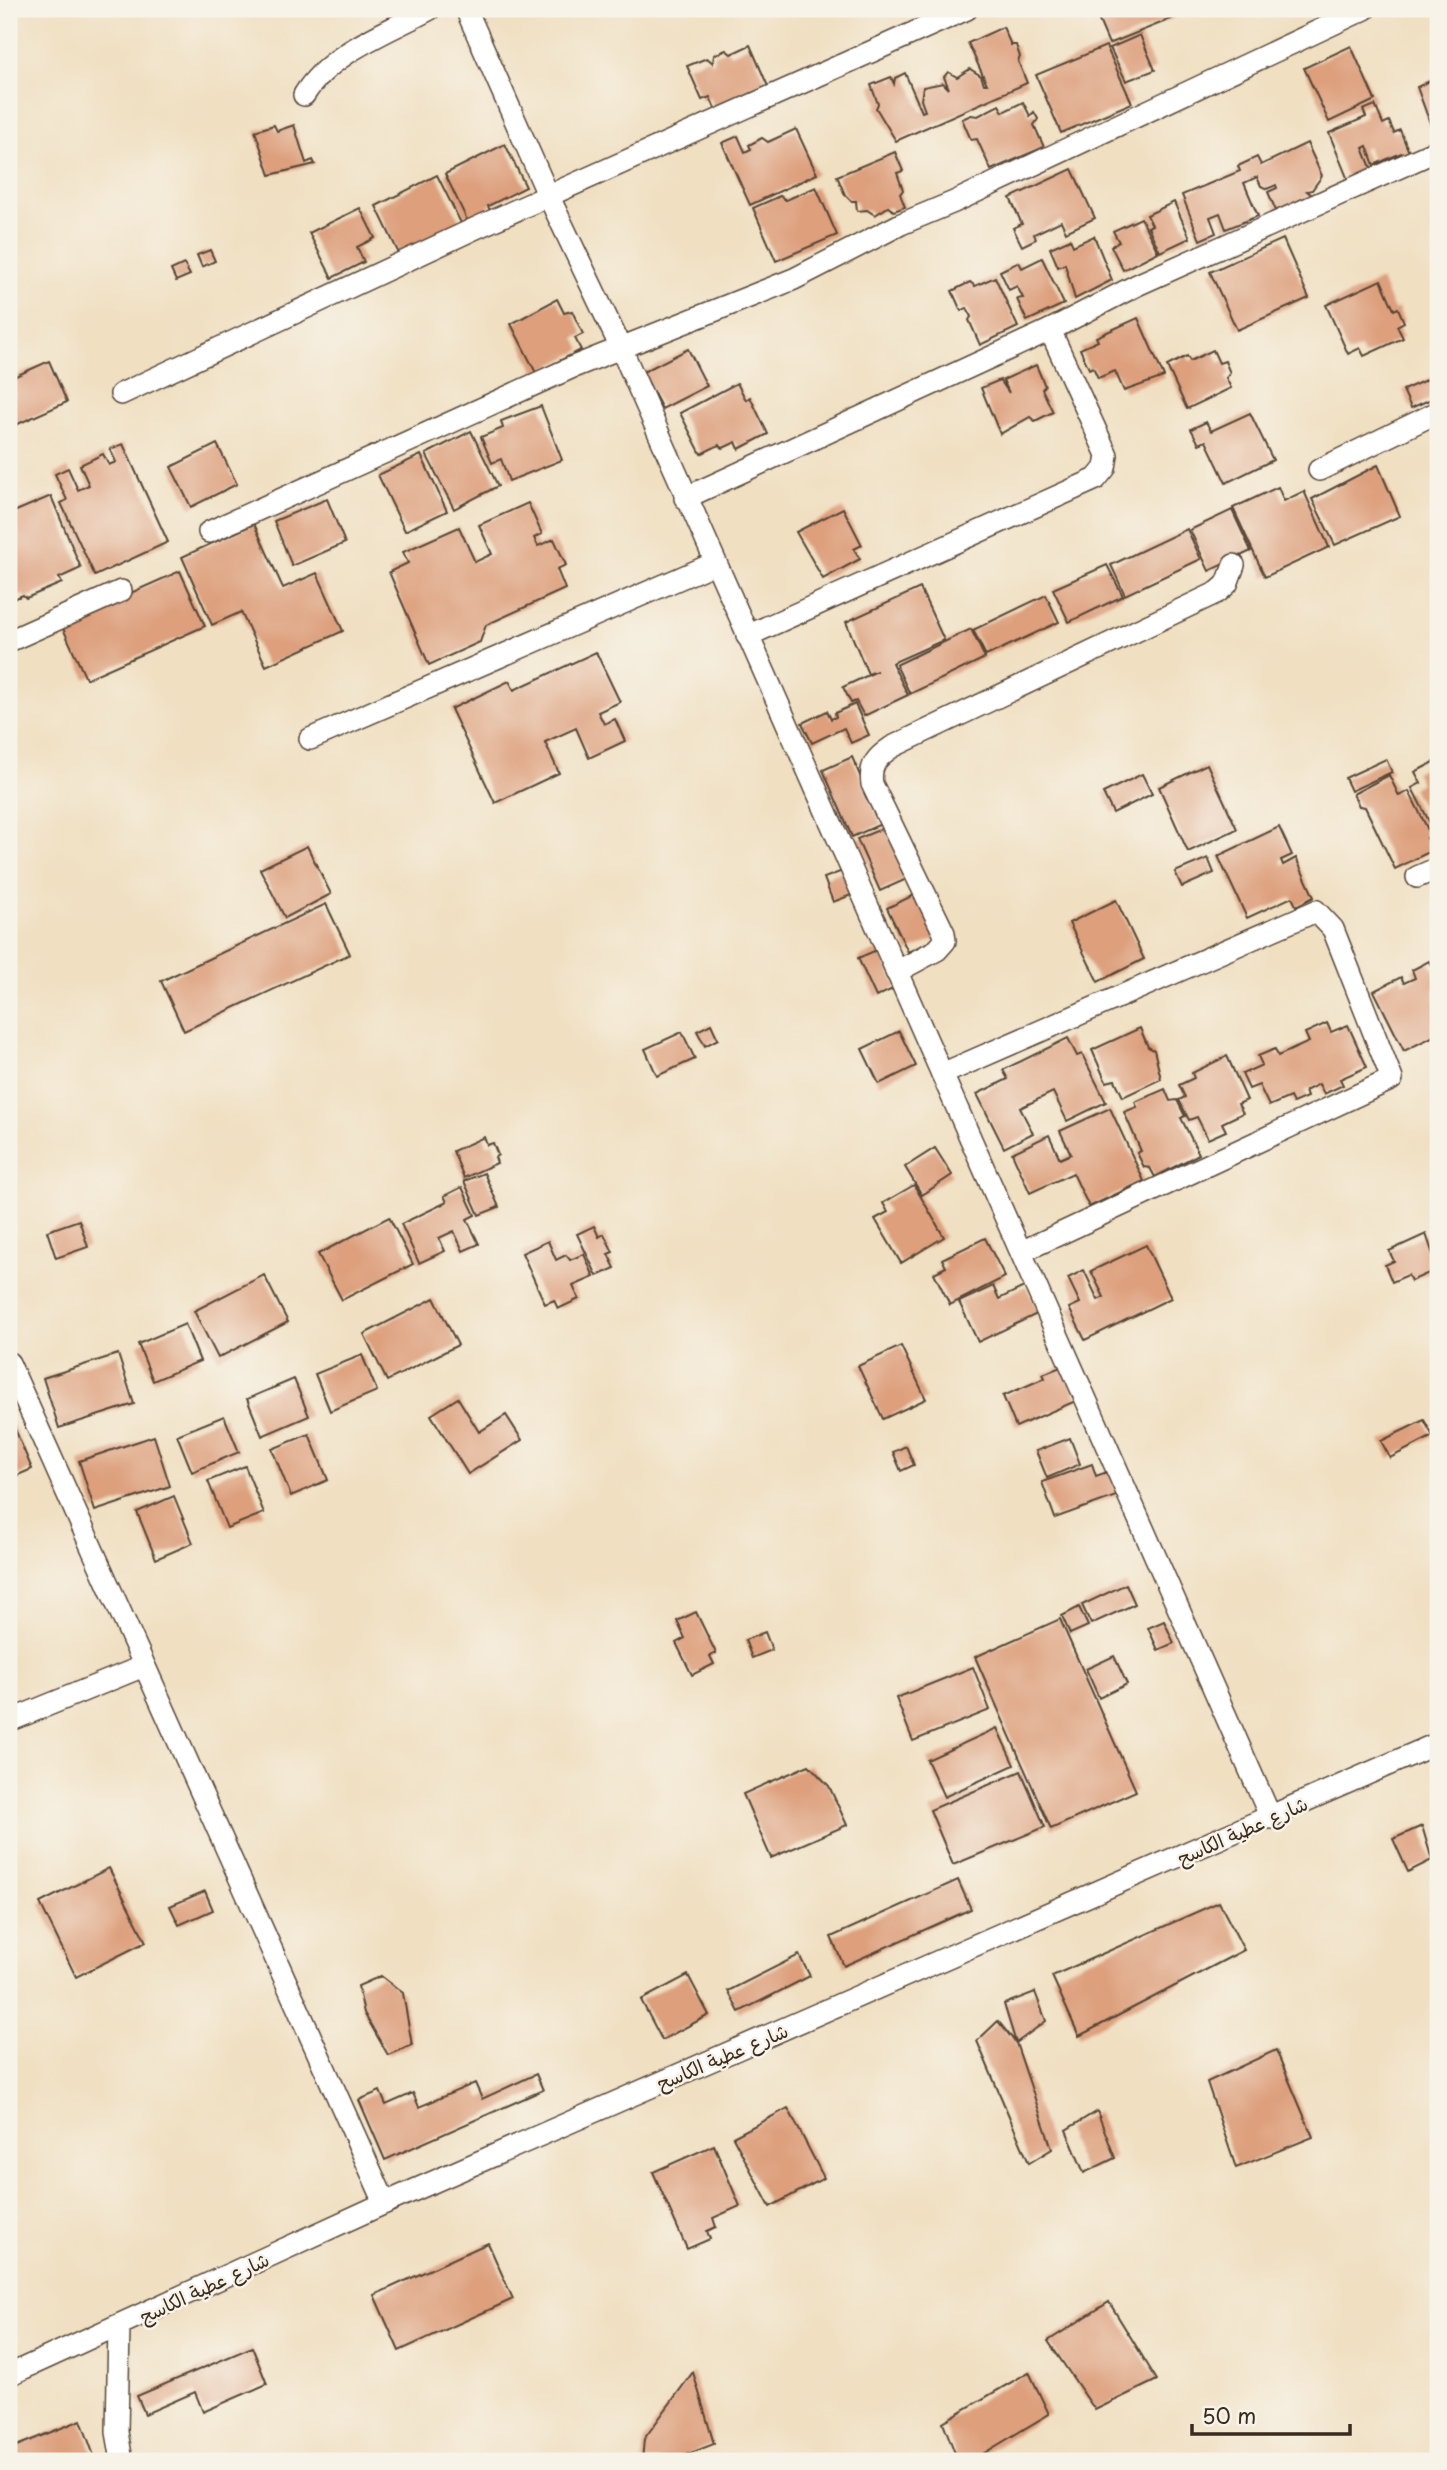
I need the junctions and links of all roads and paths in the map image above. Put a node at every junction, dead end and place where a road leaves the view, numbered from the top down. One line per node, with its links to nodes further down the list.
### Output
1 (430, 9): 5 (street)
2 (466, 9): 7 (street)
3 (967, 9): 7 (street)
4 (1365, 9): 9 (street)
5 (304, 95)
6 (1438, 150): 8 (street)
7 (549, 197): 9 (street); 10 (street)
8 (1050, 330): 13 (street); 18 (street)
9 (621, 348): 13 (street); 14 (street)
10 (121, 394)
11 (1438, 412): 12 (street)
12 (1319, 470)
13 (685, 498): 15 (street)
14 (209, 532)
15 (715, 563): 18 (street); 20 (street)
16 (1234, 565): 23 (street)
17 (121, 591): 19 (street)
18 (747, 636): 23 (street)
19 (9, 641)
20 (310, 739)
21 (1438, 868): 22 (street)
22 (1417, 877)
23 (896, 972): 24 (street)
24 (942, 1074): 25 (street); 25 (street)
25 (1021, 1252): 30 (street)
26 (9, 1363): 27 (street)
27 (144, 1667): 28 (street); 31 (street)
28 (9, 1721)
29 (1438, 1743): 30 (street, شارع عطية الكاسح)
30 (1271, 1818): 31 (street, شارع عطية الكاسح)
31 (385, 2203): 32 (street, شارع عطية الكاسح)
32 (119, 2326): 33 (street, شارع عطية الكاسح); 34 (street)
33 (9, 2375)
34 (122, 2461)

